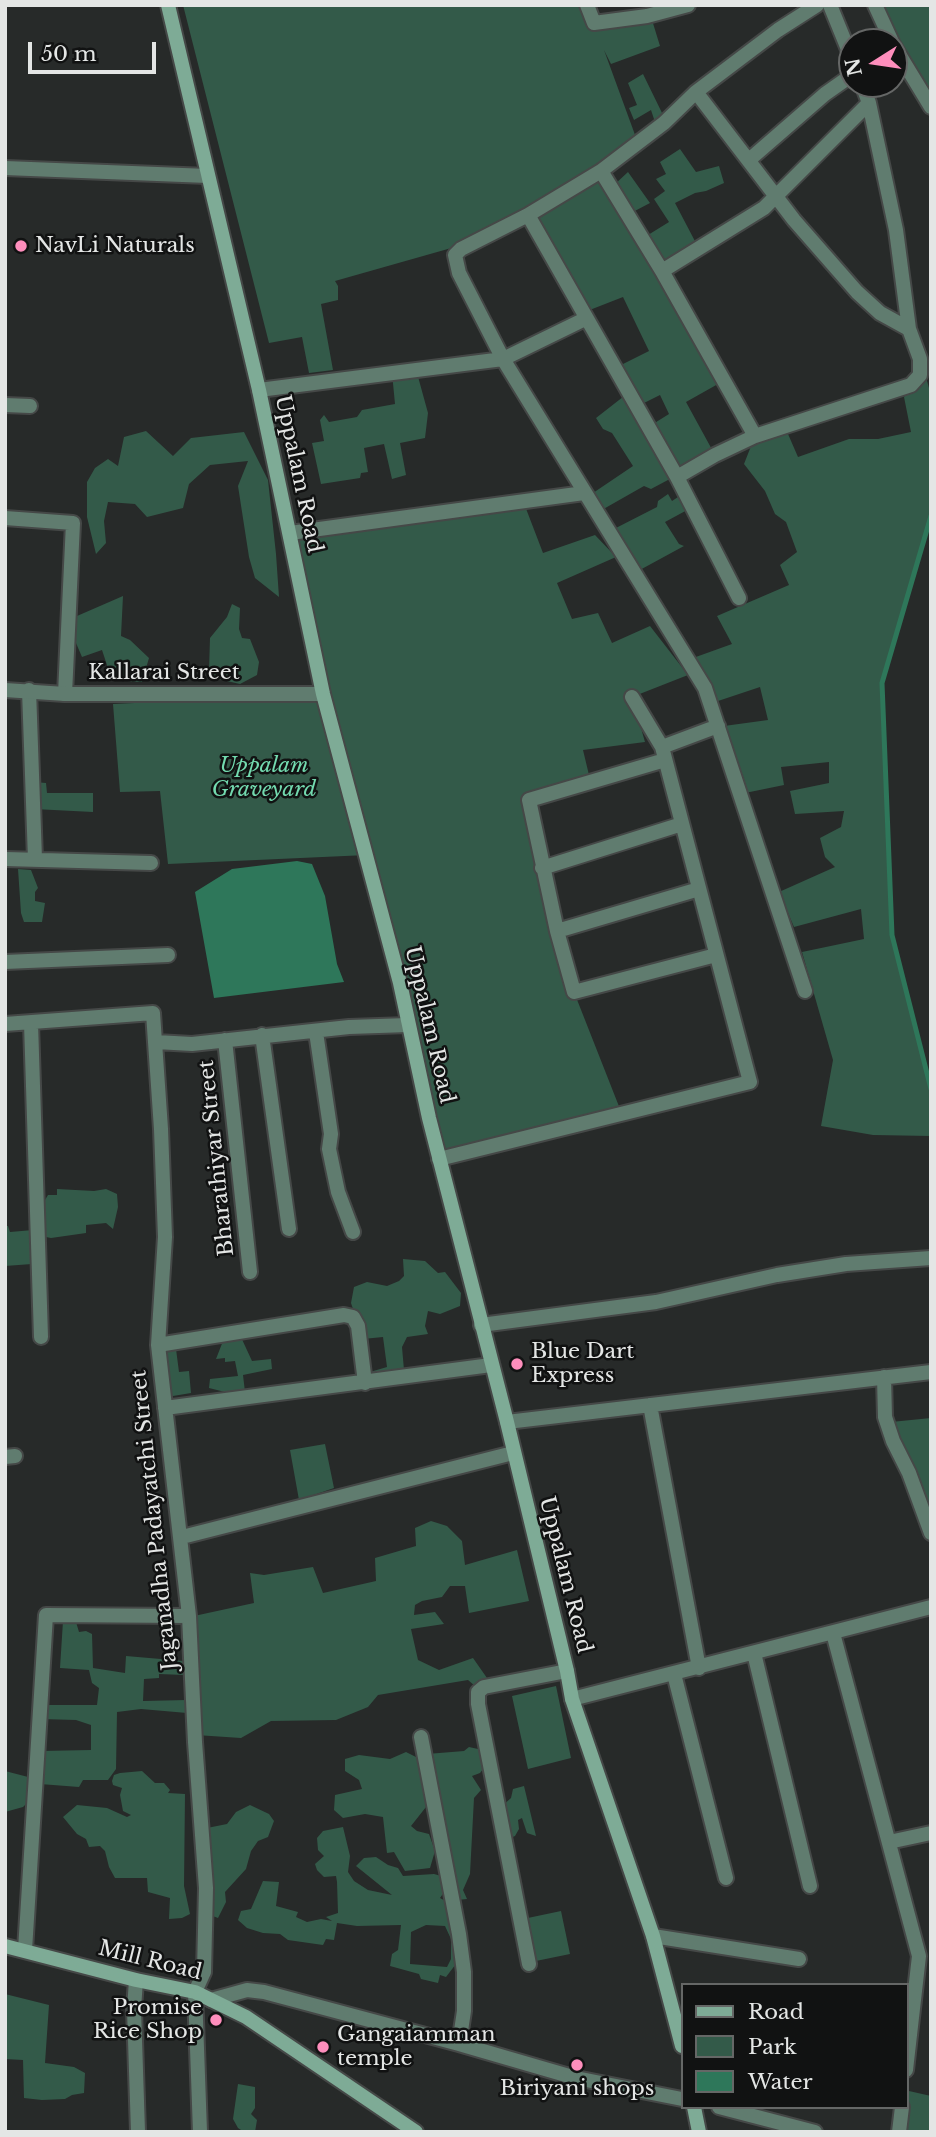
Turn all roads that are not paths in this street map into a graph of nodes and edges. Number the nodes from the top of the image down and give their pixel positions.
1 (168, 5) edge
2 (587, 5) edge
3 (688, 5) edge
4 (817, 5) edge
5 (830, 5) edge
6 (876, 5) edge
7 (839, 28) edge
8 (886, 28) edge
9 (908, 69) edge
10 (838, 85) edge
11 (696, 92) junction
12 (867, 98) edge
13 (869, 103) junction
14 (931, 107) edge
15 (749, 160) junction
16 (5, 168) edge
17 (601, 171) junction
18 (208, 176) junction
19 (777, 197) junction
20 (528, 215) junction
21 (662, 271) junction
22 (585, 319) junction
23 (909, 329) junction
24 (503, 359) junction
25 (258, 390) junction
26 (5, 405) edge
27 (30, 406) dead end
28 (755, 436) junction
29 (677, 477) junction
30 (584, 493) junction
31 (5, 518) edge
32 (290, 533) junction
33 (739, 598) dead end
34 (5, 690) edge
35 (29, 690) junction
36 (65, 694) junction
37 (323, 694) junction
38 (632, 698) dead end
39 (718, 726) junction
40 (663, 754) junction
41 (682, 824) junction
42 (5, 859) edge
43 (35, 859) junction
44 (151, 863) dead end
45 (542, 867) junction
46 (699, 889) junction
47 (557, 931) junction
48 (168, 955) dead end
49 (716, 955) junction
50 (5, 962) edge
51 (805, 991) dead end
52 (31, 1023) junction
53 (5, 1024) edge
54 (408, 1025) junction
55 (316, 1032) junction
56 (262, 1035) junction
57 (225, 1040) junction
58 (156, 1042) junction
59 (439, 1159) junction
60 (289, 1229) dead end
61 (353, 1232) dead end
62 (931, 1258) edge
63 (250, 1272) dead end
64 (481, 1325) junction
65 (41, 1337) dead end
66 (158, 1345) junction
67 (491, 1365) junction
68 (931, 1372) edge
69 (884, 1377) junction
70 (365, 1383) junction
71 (650, 1405) junction
72 (165, 1408) junction
73 (507, 1422) junction
74 (513, 1453) junction
75 (931, 1533) edge
76 (182, 1537) junction
77 (931, 1608) edge
78 (190, 1616) junction
79 (833, 1633) junction
80 (754, 1653) junction
81 (699, 1668) junction
82 (567, 1671) junction
83 (674, 1674) junction
84 (572, 1699) junction
85 (421, 1737) dead end
86 (931, 1833) edge
87 (889, 1842) junction
88 (726, 1878) dead end
89 (810, 1886) dead end
90 (653, 1936) junction
91 (5, 1946) edge
92 (25, 1950) junction
93 (799, 1959) dead end
94 (529, 1964) dead end
95 (136, 1980) junction
96 (195, 1992) junction
97 (211, 2000) junction
98 (680, 2038) edge
99 (459, 2044) junction
100 (908, 2052) edge
101 (680, 2099) edge
102 (694, 2109) edge
103 (727, 2109) edge
104 (902, 2109) edge
105 (138, 2132) edge
106 (200, 2132) edge
107 (416, 2132) edge
108 (699, 2132) edge
109 (815, 2132) edge
110 (899, 2132) edge

1 - 18 main road, Uppalam Road
2 - 3 street
4 - 11 street
5 - 7 street
6 - 8 street
9 - 14 street
10 - 15 street
11 - 15 street
11 - 17 street
12 - 13 street
13 - 19 street
13 - 23 street
15 - 19 street
16 - 18 street
17 - 20 street
17 - 21 street
18 - 25 main road, Uppalam Road
19 - 21 street
19 - 23 street
20 - 22 street
20 - 24 street
21 - 28 street
22 - 24 street
22 - 29 street
23 - 28 street
24 - 25 street
24 - 30 street
25 - 32 main road, Uppalam Road
26 - 27 street
28 - 29 street
29 - 33 street
30 - 32 street
30 - 39 street
31 - 36 street
32 - 37 main road, Uppalam Road
34 - 35 street, Kallarai Street
35 - 36 street, Kallarai Street
35 - 43 street
36 - 37 street, Kallarai Street
37 - 54 main road, Uppalam Road
38 - 40 street
39 - 40 street
39 - 51 street
40 - 41 street
40 - 45 street
41 - 45 street
41 - 46 street
42 - 43 street
43 - 44 street
45 - 47 street
46 - 47 street
46 - 49 street
47 - 49 street
48 - 50 street
49 - 59 street
52 - 53 street
52 - 58 street, Jaganadha Padayatchi Street
52 - 65 street
54 - 55 street
54 - 59 main road, Uppalam Road
55 - 56 street
55 - 61 street
56 - 57 street
56 - 60 street
57 - 58 street
57 - 63 street, Bharathiyar Street
58 - 66 street, Jaganadha Padayatchi Street
59 - 64 main road, Uppalam Road
62 - 64 street
64 - 67 main road, Uppalam Road
66 - 70 street
66 - 72 street, Jaganadha Padayatchi Street
67 - 70 street
67 - 73 main road, Uppalam Road
68 - 69 street
69 - 71 street
69 - 75 street
70 - 72 street
71 - 73 street
71 - 81 street
72 - 76 street, Jaganadha Padayatchi Street
73 - 74 main road, Uppalam Road
74 - 76 street
74 - 82 main road, Uppalam Road
76 - 78 street, Jaganadha Padayatchi Street
77 - 79 street
78 - 92 street
78 - 96 street, Jaganadha Padayatchi Street
79 - 80 street
79 - 87 street
80 - 81 street
80 - 89 street
81 - 83 street
82 - 84 main road, Uppalam Road
82 - 94 street
83 - 84 street
83 - 88 street
84 - 90 main road, Uppalam Road
85 - 99 street
86 - 87 street
87 - 100 street
90 - 93 street
90 - 98 main road, Uppalam Road
91 - 92 main road, Mill Road
92 - 95 main road, Mill Road
95 - 96 main road, Mill Road
95 - 105 street
96 - 97 main road, Mill Road
96 - 106 street, Jaganadha Padayatchi Street
97 - 99 street
97 - 107 main road, Mill Road
99 - 101 street
102 - 108 main road
103 - 109 street
104 - 110 street

